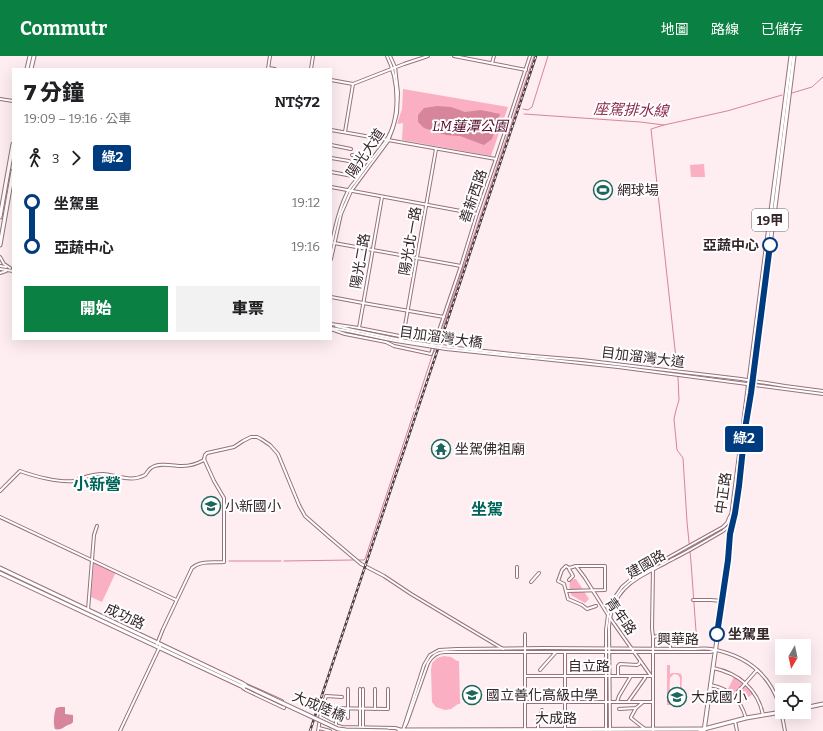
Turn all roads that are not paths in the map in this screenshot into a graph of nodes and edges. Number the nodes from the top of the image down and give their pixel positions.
1 (30, 56) edge
2 (34, 56) edge
3 (270, 56) edge
4 (313, 56) edge
5 (388, 56) edge
6 (428, 56) edge
7 (454, 56) edge
8 (494, 56) edge
9 (530, 56) edge
10 (793, 56) edge
11 (492, 63) junction
12 (27, 68) edge
13 (32, 68) edge
14 (268, 68) edge
15 (311, 68) edge
16 (394, 68) junction
17 (526, 70) junction
18 (332, 80) edge
19 (353, 84) junction
20 (0, 99) edge
21 (12, 101) edge
22 (332, 130) edge
23 (345, 132) junction
24 (387, 140) junction
25 (332, 146) edge
26 (351, 149) dead end
27 (436, 149) junction
28 (12, 150) edge
29 (352, 155) dead end
30 (332, 158) edge
31 (372, 159) junction
32 (496, 159) junction
33 (366, 167) junction
34 (332, 172) edge
35 (12, 177) edge
36 (358, 177) junction
37 (332, 187) edge
38 (350, 191) junction
39 (382, 197) junction
40 (426, 204) junction
41 (476, 214) junction
42 (0, 217) edge
43 (333, 243) edge
44 (0, 245) edge
45 (372, 249) junction
46 (0, 257) edge
47 (417, 258) junction
48 (0, 266) edge
49 (461, 266) junction
50 (0, 269) edge
51 (9, 269) junction
52 (12, 270) edge
53 (0, 273) edge
54 (332, 297) edge
55 (363, 303) junction
56 (407, 310) junction
57 (444, 317) junction
58 (332, 325) edge
59 (332, 325) edge
60 (359, 328) junction
61 (332, 329) edge
62 (332, 329) edge
63 (348, 330) junction
64 (402, 337) junction
65 (435, 343) junction
66 (533, 357) junction
67 (750, 382) junction
68 (823, 392) edge
69 (204, 459) junction
70 (0, 491) edge
71 (733, 513) junction
72 (0, 516) edge
73 (730, 524) junction
74 (97, 526) dead end
75 (730, 534) junction
76 (92, 561) junction
77 (576, 566) junction
78 (517, 567) dead end
79 (0, 568) edge
80 (569, 568) junction
81 (652, 568) junction
82 (0, 572) edge
83 (539, 573) dead end
84 (517, 577) dead end
85 (569, 580) dead end
86 (532, 582) dead end
87 (566, 591) junction
88 (592, 591) junction
89 (176, 600) junction
90 (693, 600) dead end
91 (722, 601) junction
92 (596, 606) dead end
93 (88, 612) junction
94 (608, 615) junction
95 (610, 618) junction
96 (525, 634) dead end
97 (667, 634) dead end
98 (653, 637) junction
99 (670, 637) dead end
100 (158, 645) junction
101 (503, 649) junction
102 (670, 649) junction
103 (525, 650) junction
104 (565, 650) junction
105 (607, 650) junction
106 (634, 650) junction
107 (653, 650) junction
108 (715, 650) junction
109 (556, 652) junction
110 (640, 661) junction
111 (713, 668) junction
112 (757, 669) junction
113 (540, 670) dead end
114 (525, 676) junction
115 (565, 676) junction
116 (608, 676) junction
117 (618, 676) junction
118 (631, 676) junction
119 (645, 676) junction
120 (652, 676) junction
121 (745, 683) junction
122 (241, 684) junction
123 (710, 685) junction
124 (246, 686) joint
125 (348, 689) dead end
126 (361, 689) dead end
127 (375, 689) dead end
128 (388, 689) dead end
129 (775, 694) edge
130 (734, 696) junction
131 (342, 697) dead end
132 (525, 702) junction
133 (565, 702) junction
134 (608, 702) junction
135 (617, 702) junction
136 (628, 702) junction
137 (642, 702) junction
138 (653, 702) junction
139 (823, 704) edge
140 (811, 707) edge
141 (323, 708) junction
142 (636, 708) junction
143 (348, 709) junction
144 (362, 709) junction
145 (376, 709) junction
146 (619, 709) dead end
147 (542, 710) dead end
148 (775, 713) edge
149 (336, 714) dead end
150 (763, 715) junction
151 (320, 717) junction
152 (348, 718) dead end
153 (746, 718) junction
154 (783, 719) edge
155 (735, 721) junction
156 (336, 725) junction
157 (361, 728) junction
158 (645, 728) junction
159 (538, 729) junction
160 (319, 730) edge
161 (443, 730) edge
162 (484, 730) edge
163 (524, 730) edge
164 (565, 730) edge
165 (608, 730) edge
166 (653, 730) edge
167 (674, 730) edge
168 (704, 730) edge
169 (120, 731) edge
170 (330, 731) edge
171 (388, 731) edge
172 (402, 731) edge
173 (700, 731) edge
174 (737, 731) edge
175 (785, 731) edge

1 - 12 main road
2 - 13 main road
3 - 14 street
4 - 15 street
5 - 16 street, 陽光大道
6 - 16 street
7 - 11 street
8 - 11 street
9 - 17 street, 善新西路
10 - 67 main road, 19甲
11 - 17 street
16 - 19 street
16 - 24 street, 陽光大道
17 - 32 street, 善新西路
18 - 19 street
19 - 23 street
20 - 21 street
22 - 23 street
23 - 24 street
24 - 27 street
24 - 31 street, 陽光大道
24 - 38 street, 陽光大道
25 - 26 street
27 - 32 street
27 - 40 street, 陽光北一路
28 - 42 main road
29 - 31 street
30 - 33 street
31 - 33 street, 陽光大道
32 - 41 street, 善新西路
33 - 36 street, 陽光大道
34 - 36 street
35 - 44 main road
36 - 38 street, 陽光大道
37 - 38 street
38 - 39 street
38 - 43 street, 陽光大道
39 - 40 street
39 - 45 street, 陽光二路
40 - 41 street
40 - 47 street, 陽光北一路
41 - 49 street, 善新西路
43 - 45 street
45 - 47 street
45 - 55 street, 陽光二路
46 - 51 street
47 - 49 street
47 - 56 street, 陽光北一路
48 - 51 street
49 - 57 street, 善新西路
50 - 51 street
51 - 52 street
51 - 53 street
54 - 55 street
55 - 56 street
55 - 60 street, 陽光二路
56 - 57 street
56 - 64 street, 陽光北一路
57 - 65 street, 善新西路
58 - 60 street
59 - 63 street
60 - 64 street
61 - 65 street
62 - 63 street
63 - 66 street, 目加溜灣大橋, bridge
64 - 65 street
66 - 67 street, 目加溜灣大道
66 - 67 street, 目加溜灣大道
67 - 68 street
67 - 71 main road, 中正路 / 19甲
69 - 70 street
69 - 89 street
69 - 101 street
71 - 73 main road, 中正路 / 19甲
71 - 75 main road, 中正路 / 19甲
71 - 81 street, 建國路
72 - 76 street
73 - 75 main road, 中正路 / 19甲
73 - 81 street, 建國路
74 - 76 street
75 - 91 main road, 中正路 / 19甲
76 - 89 street
76 - 93 street
77 - 80 street
77 - 88 street, 青年路
77 - 88 street
78 - 84 street
79 - 93 main road, 成功路
80 - 85 street
80 - 87 street
81 - 94 street, 建國路
81 - 95 street, 建國路
81 - 98 street
82 - 93 main road, 成功路
83 - 86 street
87 - 88 street
87 - 92 street
88 - 94 street, 青年路
89 - 100 street
90 - 91 street
91 - 108 main road, 中正路 / 19甲
93 - 100 main road, 成功路
94 - 95 street, 青年路
94 - 105 street, 建國路
95 - 105 street, 建國路
95 - 106 street, 青年路
96 - 103 street
97 - 98 street
98 - 107 street
99 - 102 street
100 - 122 main road, 成功路
100 - 169 street
101 - 103 street, 興華路
101 - 172 street, 興華路
102 - 107 street, 興華路
102 - 108 street, 興華路
103 - 104 street, 興華路
103 - 109 street, 興華路
103 - 114 street
103 - 172 street, 興華路
104 - 105 street, 興華路
104 - 109 street, 興華路
104 - 115 street
105 - 106 street, 興華路
105 - 116 street, 建國路
106 - 107 street, 興華路
106 - 110 street, 青年路
107 - 108 street, 興華路
107 - 120 street
108 - 111 main road, 中正路 / 19甲
108 - 112 street
109 - 113 street
110 - 117 street
110 - 120 street, 青年路
111 - 121 street
111 - 123 main road, 中正路 / 19甲
112 - 121 street
112 - 129 street
114 - 115 street, 自立路
114 - 132 street
115 - 116 street, 自立路
115 - 133 street
116 - 117 street, 自立路
116 - 134 street, 建國路
117 - 118 street, 自立路
118 - 119 street, 自立路
118 - 135 street
119 - 120 street, 自立路
119 - 136 street
120 - 138 street
121 - 130 street
121 - 150 street
122 - 122 street, 成功路
122 - 124 main road, 成功路
123 - 130 street
123 - 168 main road, 中正路 / 19甲
124 - 171 main road, 大成陸橋, bridge
125 - 143 street
126 - 144 street
127 - 145 street
128 - 145 street
130 - 153 street
131 - 141 street
132 - 133 street
132 - 163 street
133 - 134 street
133 - 164 street
134 - 135 street
134 - 165 street, 建國路
135 - 136 street
136 - 137 street
137 - 138 street
137 - 142 street
138 - 166 street
139 - 140 main road
141 - 143 street
141 - 151 street
142 - 146 street
142 - 158 street
143 - 144 street
143 - 152 street
144 - 145 street
144 - 157 street
147 - 159 street
148 - 150 main road
149 - 156 street
150 - 153 main road
151 - 156 street, 大成路
151 - 160 street
153 - 155 main road
154 - 175 street
155 - 168 main road
155 - 174 street
156 - 157 street, 大成路
157 - 172 street, 大成路
158 - 165 main road, 大成路
158 - 166 main road, 大成路
159 - 163 main road, 大成路
159 - 164 main road, 大成路
160 - 170 street
161 - 162 main road, 大成路
161 - 172 main road, 大成路
162 - 163 main road, 大成路
164 - 165 main road, 大成路
166 - 167 main road, 大成路
167 - 168 main road, 大成路
168 - 173 main road

